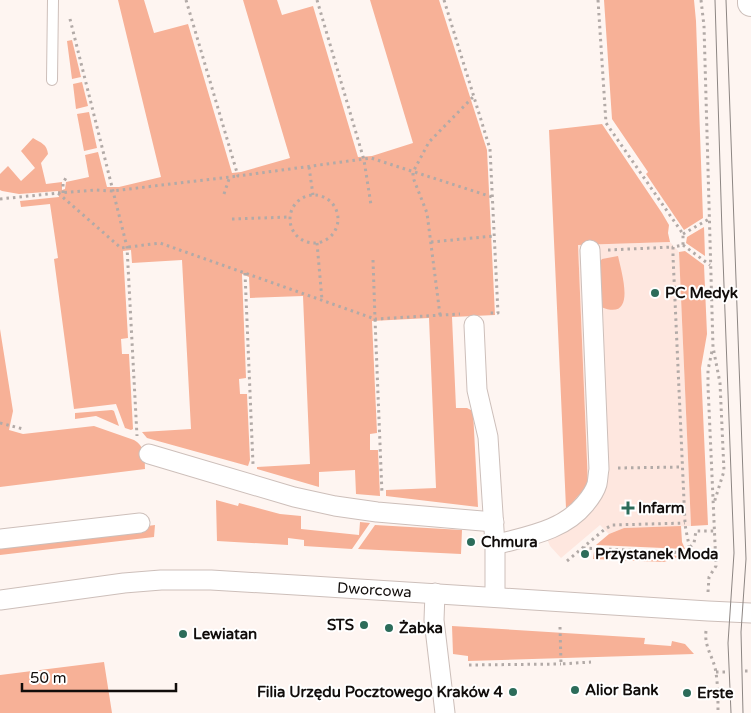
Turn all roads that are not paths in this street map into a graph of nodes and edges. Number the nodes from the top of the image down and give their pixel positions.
1 (53, 0) edge
2 (52, 80) dead end
3 (590, 250) road end
4 (473, 318) road end
5 (149, 454) dead end
6 (494, 522) junction
7 (140, 523) dead end
8 (0, 539) edge
9 (495, 545) junction
10 (435, 593) junction
11 (495, 597) junction
12 (0, 600) edge
13 (751, 613) edge
14 (445, 713) edge

1 - 2 lane
3 - 9 street
4 - 6 street
5 - 6 street
6 - 9 street
7 - 8 street
9 - 11 street
10 - 11 street, Dworcowa
10 - 12 street, Dworcowa
10 - 14 street
11 - 13 street, Dworcowa

